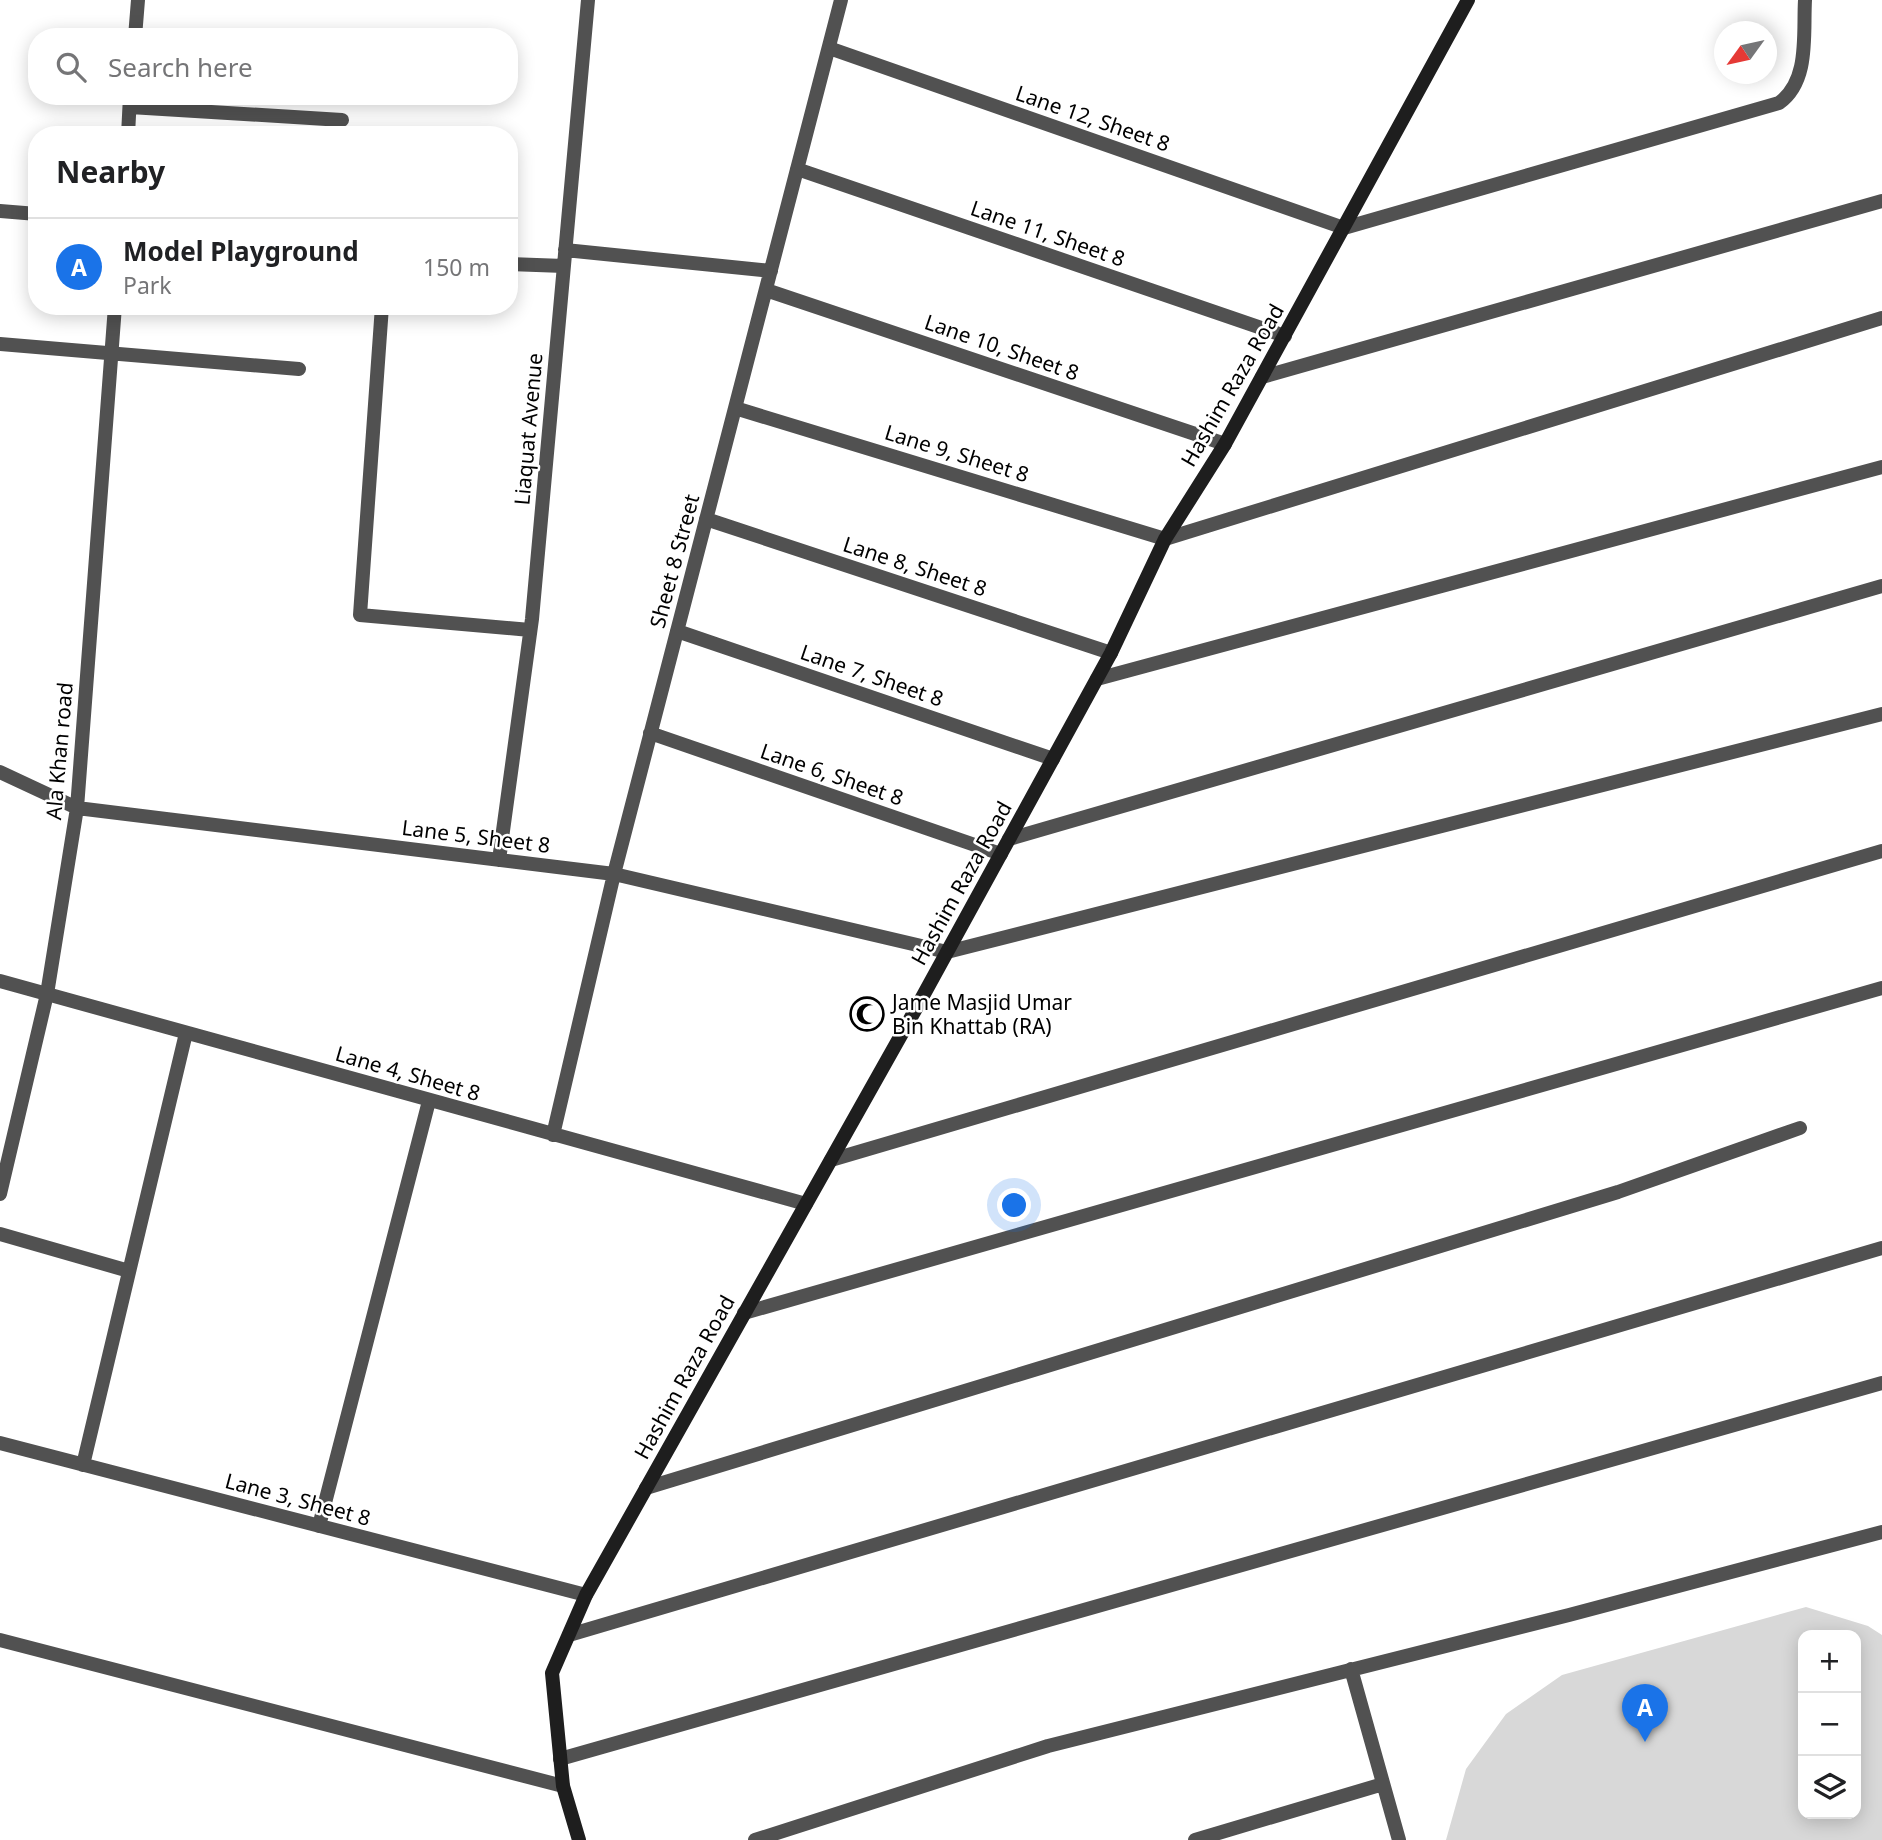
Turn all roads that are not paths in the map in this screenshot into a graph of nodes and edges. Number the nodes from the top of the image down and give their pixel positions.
1 (138, 0) edge
2 (588, 0) edge
3 (841, 0) edge
4 (1468, 0) edge
5 (1805, 0) edge
6 (136, 28) edge
7 (829, 48) junction
8 (130, 105) edge
9 (165, 105) edge
10 (342, 120) dead end
11 (129, 126) edge
12 (797, 169) junction
13 (1882, 201) edge
14 (0, 211) edge
15 (28, 213) edge
16 (1344, 228) junction
17 (565, 250) junction
18 (518, 264) edge
19 (564, 267) junction
20 (771, 271) junction
21 (766, 290) junction
22 (114, 315) edge
23 (381, 315) edge
24 (1882, 318) edge
25 (1285, 335) junction
26 (0, 344) edge
27 (111, 353) junction
28 (299, 369) dead end
29 (1262, 377) junction
30 (735, 408) junction
31 (1225, 444) junction
32 (1882, 467) edge
33 (706, 519) junction
34 (1166, 539) junction
35 (1882, 586) edge
36 (530, 631) junction
37 (677, 631) junction
38 (1111, 653) junction
39 (1097, 679) junction
40 (1882, 714) edge
41 (650, 733) junction
42 (1053, 759) junction
43 (0, 772) edge
44 (77, 808) junction
45 (1009, 839) junction
46 (1882, 851) edge
47 (1001, 854) junction
48 (499, 860) junction
49 (614, 874) junction
50 (947, 952) junction
51 (0, 981) edge
52 (1882, 988) edge
53 (47, 994) junction
54 (186, 1033) junction
55 (429, 1101) junction
56 (1800, 1128) dead end
57 (554, 1135) junction
58 (831, 1160) junction
59 (0, 1194) edge
60 (806, 1204) junction
61 (0, 1234) edge
62 (1882, 1248) edge
63 (129, 1271) junction
64 (744, 1313) junction
65 (1882, 1383) edge
66 (0, 1443) edge
67 (83, 1465) junction
68 (646, 1488) junction
69 (319, 1526) junction
70 (1882, 1532) edge
71 (586, 1595) junction
72 (569, 1635) junction
73 (0, 1640) edge
74 (1350, 1669) junction
75 (560, 1759) junction
76 (1383, 1784) junction
77 (563, 1786) junction
78 (579, 1840) edge
79 (755, 1840) edge
80 (1195, 1840) edge
81 (1399, 1840) edge

1 - 6 street
2 - 17 street, Liaquat Avenue
3 - 7 street, Sheet 8 Street
4 - 16 street, Hashim Raza Road
5 - 16 street
7 - 12 street, Sheet 8 Street
7 - 16 street, Lane 12, Sheet 8
8 - 11 street
9 - 10 street
12 - 20 street, Sheet 8 Street
12 - 25 street, Lane 11, Sheet 8
13 - 29 street
14 - 15 street
16 - 25 street, Hashim Raza Road
17 - 19 street, Liaquat Avenue
17 - 20 street
18 - 19 street
19 - 36 street, Liaquat Avenue
20 - 21 street, Sheet 8 Street
21 - 30 street, Sheet 8 Street
21 - 31 street, Lane 10, Sheet 8
22 - 27 street, Ala Khan road
23 - 36 street
24 - 34 street
25 - 29 street, Hashim Raza Road
26 - 27 street
27 - 28 street
27 - 44 street, Ala Khan road
29 - 31 street, Hashim Raza Road
30 - 33 street, Sheet 8 Street
30 - 34 street, Lane 9, Sheet 8
31 - 34 street, Hashim Raza Road
32 - 39 street
33 - 37 street, Sheet 8 Street
33 - 38 street, Lane 8, Sheet 8
34 - 38 street, Hashim Raza Road
35 - 45 street
36 - 48 street, Liaquat Avenue
37 - 41 street, Sheet 8 Street
37 - 42 street, Lane 7, Sheet 8
38 - 39 street, Hashim Raza Road
39 - 42 street, Hashim Raza Road
40 - 50 street
41 - 47 street, Lane 6, Sheet 8
41 - 49 street, Sheet 8 Street
42 - 45 street, Hashim Raza Road
43 - 44 street, Lane 5, Sheet 8
44 - 48 street, Lane 5, Sheet 8
44 - 53 street, Ala Khan road
45 - 47 street, Hashim Raza Road
46 - 58 street
47 - 50 street, Hashim Raza Road
48 - 49 street, Lane 5, Sheet 8
49 - 50 street, Lane 5, Sheet 8
49 - 57 street, Sheet 8 Street
50 - 58 street, Hashim Raza Road
51 - 53 street, Lane 4, Sheet 8
52 - 64 street
53 - 54 street, Lane 4, Sheet 8
53 - 59 street, Ala Khan road
54 - 55 street, Lane 4, Sheet 8
54 - 63 street
55 - 57 street, Lane 4, Sheet 8
55 - 69 street
56 - 68 street
57 - 60 street, Lane 4, Sheet 8
58 - 60 street, Hashim Raza Road
60 - 64 street, Hashim Raza Road
61 - 63 street
62 - 72 street
63 - 67 street
64 - 68 street, Hashim Raza Road
65 - 75 street
66 - 67 street, Lane 3, Sheet 8
67 - 69 street, Lane 3, Sheet 8
68 - 71 street, Hashim Raza Road
69 - 71 street, Lane 3, Sheet 8
70 - 74 street
71 - 72 street, Hashim Raza Road
72 - 75 street, Hashim Raza Road
73 - 77 street
74 - 76 street
74 - 79 street
75 - 77 street, Hashim Raza Road
76 - 80 street
76 - 81 street
77 - 78 street, Hashim Raza Road

